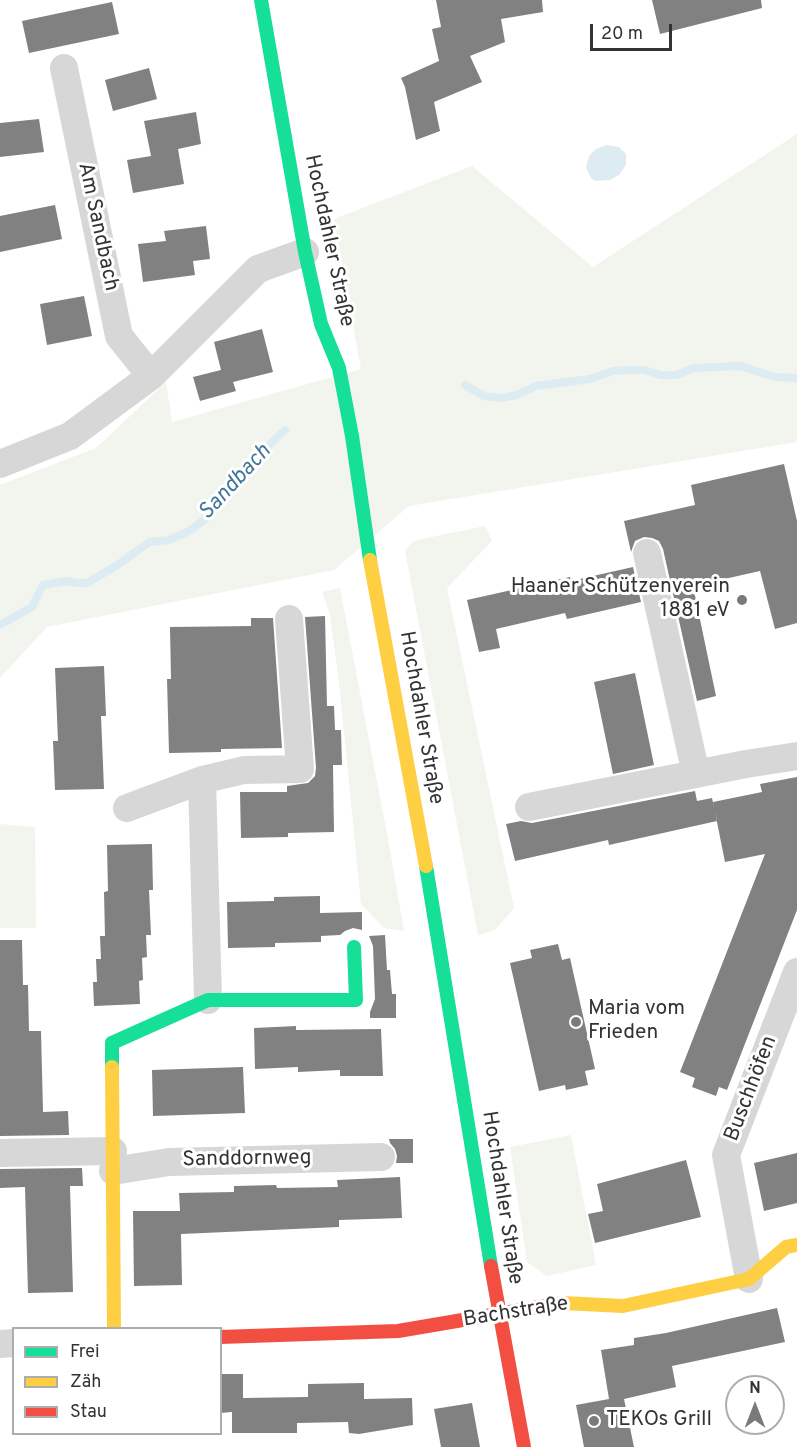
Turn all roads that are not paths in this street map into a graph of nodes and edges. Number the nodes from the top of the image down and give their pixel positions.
1 (261, 0) edge
2 (64, 68) dead end
3 (305, 252) junction
4 (151, 376) junction
5 (0, 464) edge
6 (647, 553) dead end
7 (289, 619) dead end
8 (797, 756) edge
9 (696, 774) junction
10 (529, 807) dead end
11 (354, 946) dead end
12 (797, 972) edge
13 (208, 999) junction
14 (0, 1153) edge
15 (381, 1157) dead end
16 (113, 1161) junction
17 (797, 1245) edge
18 (749, 1279) junction
19 (499, 1315) junction
20 (114, 1327) edge
21 (222, 1337) edge
22 (524, 1447) edge

1 - 3 street, Hochdahler Straße
2 - 4 street, Am Sandbach
3 - 4 street
3 - 19 street, Hochdahler Straße
4 - 5 street
6 - 9 street
7 - 13 street
8 - 9 street
9 - 10 street
11 - 13 street
12 - 18 street, Buschhöfen
13 - 16 street
14 - 16 street, Sanddornweg
15 - 16 street, Sanddornweg
16 - 20 street
17 - 18 street, Bachstraße
18 - 19 street, Bachstraße
19 - 21 street, Bachstraße
19 - 22 street, Hochdahler Straße

